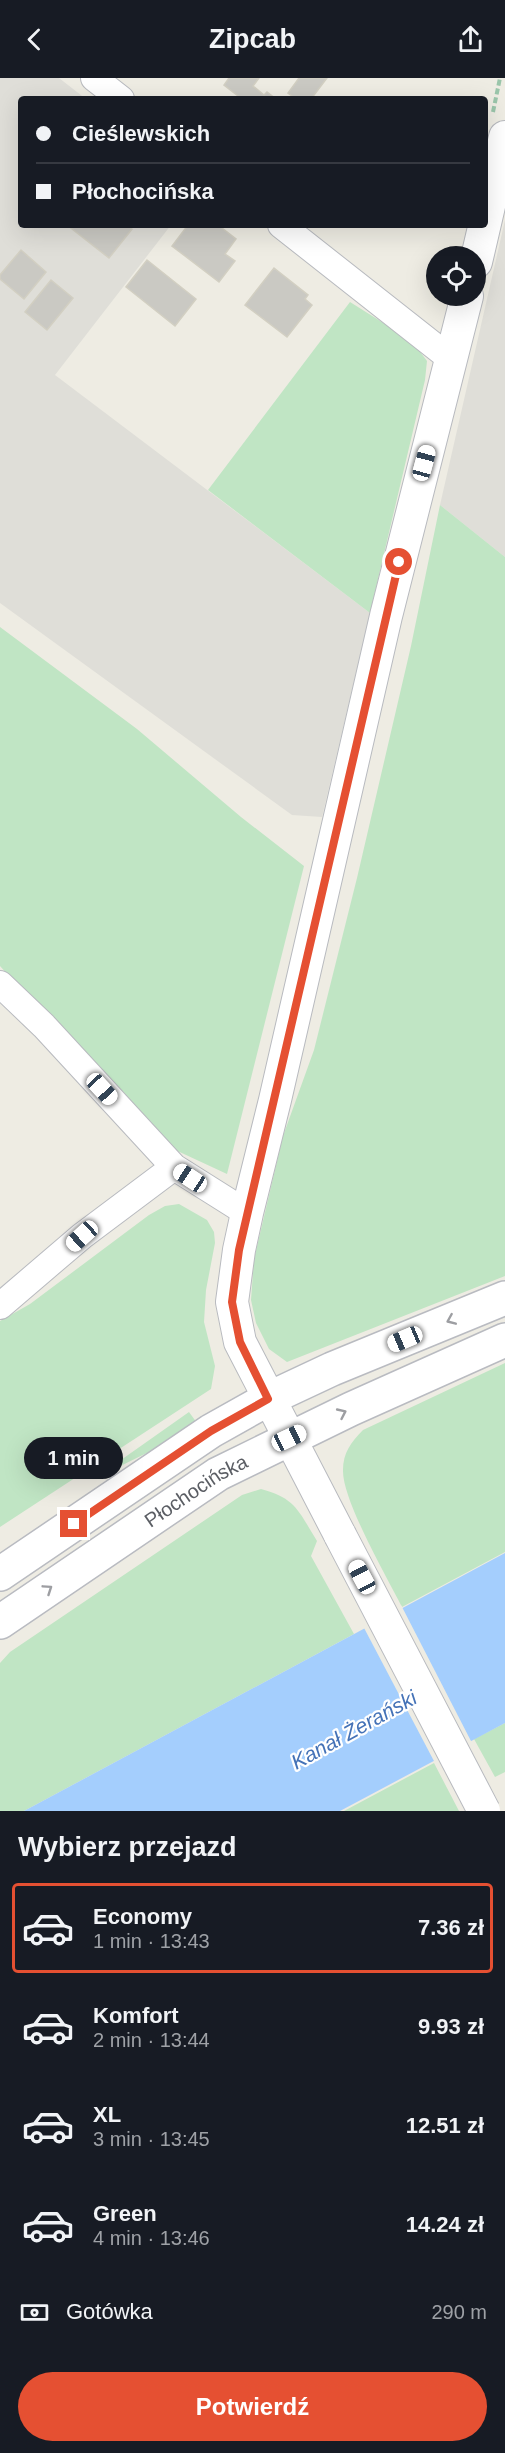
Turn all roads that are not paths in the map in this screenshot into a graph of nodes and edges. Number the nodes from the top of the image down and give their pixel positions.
1 (94, 78) edge
2 (116, 96) edge
3 (505, 137) edge
4 (488, 210) edge
5 (285, 228) edge
6 (484, 228) edge
7 (480, 246) edge
8 (464, 306) edge
9 (451, 359) junction
10 (0, 984) edge
11 (174, 1167) junction
12 (247, 1213) junction
13 (505, 1298) edge
14 (0, 1306) edge
15 (505, 1340) edge
16 (268, 1399) junction
17 (289, 1438) junction
18 (0, 1574) edge
19 (0, 1622) edge
20 (484, 1811) edge

1 - 2 street
3 - 4 street
5 - 9 street
6 - 7 street
8 - 9 street
9 - 12 street
10 - 11 street
11 - 12 street
11 - 14 street
12 - 16 street
13 -> 16 main road, Płochocińska
17 -> 15 main road, Płochocińska
16 - 17 street
16 - 18 main road, Płochocińska
19 -> 17 main road, Płochocińska
17 - 20 street, bridge

